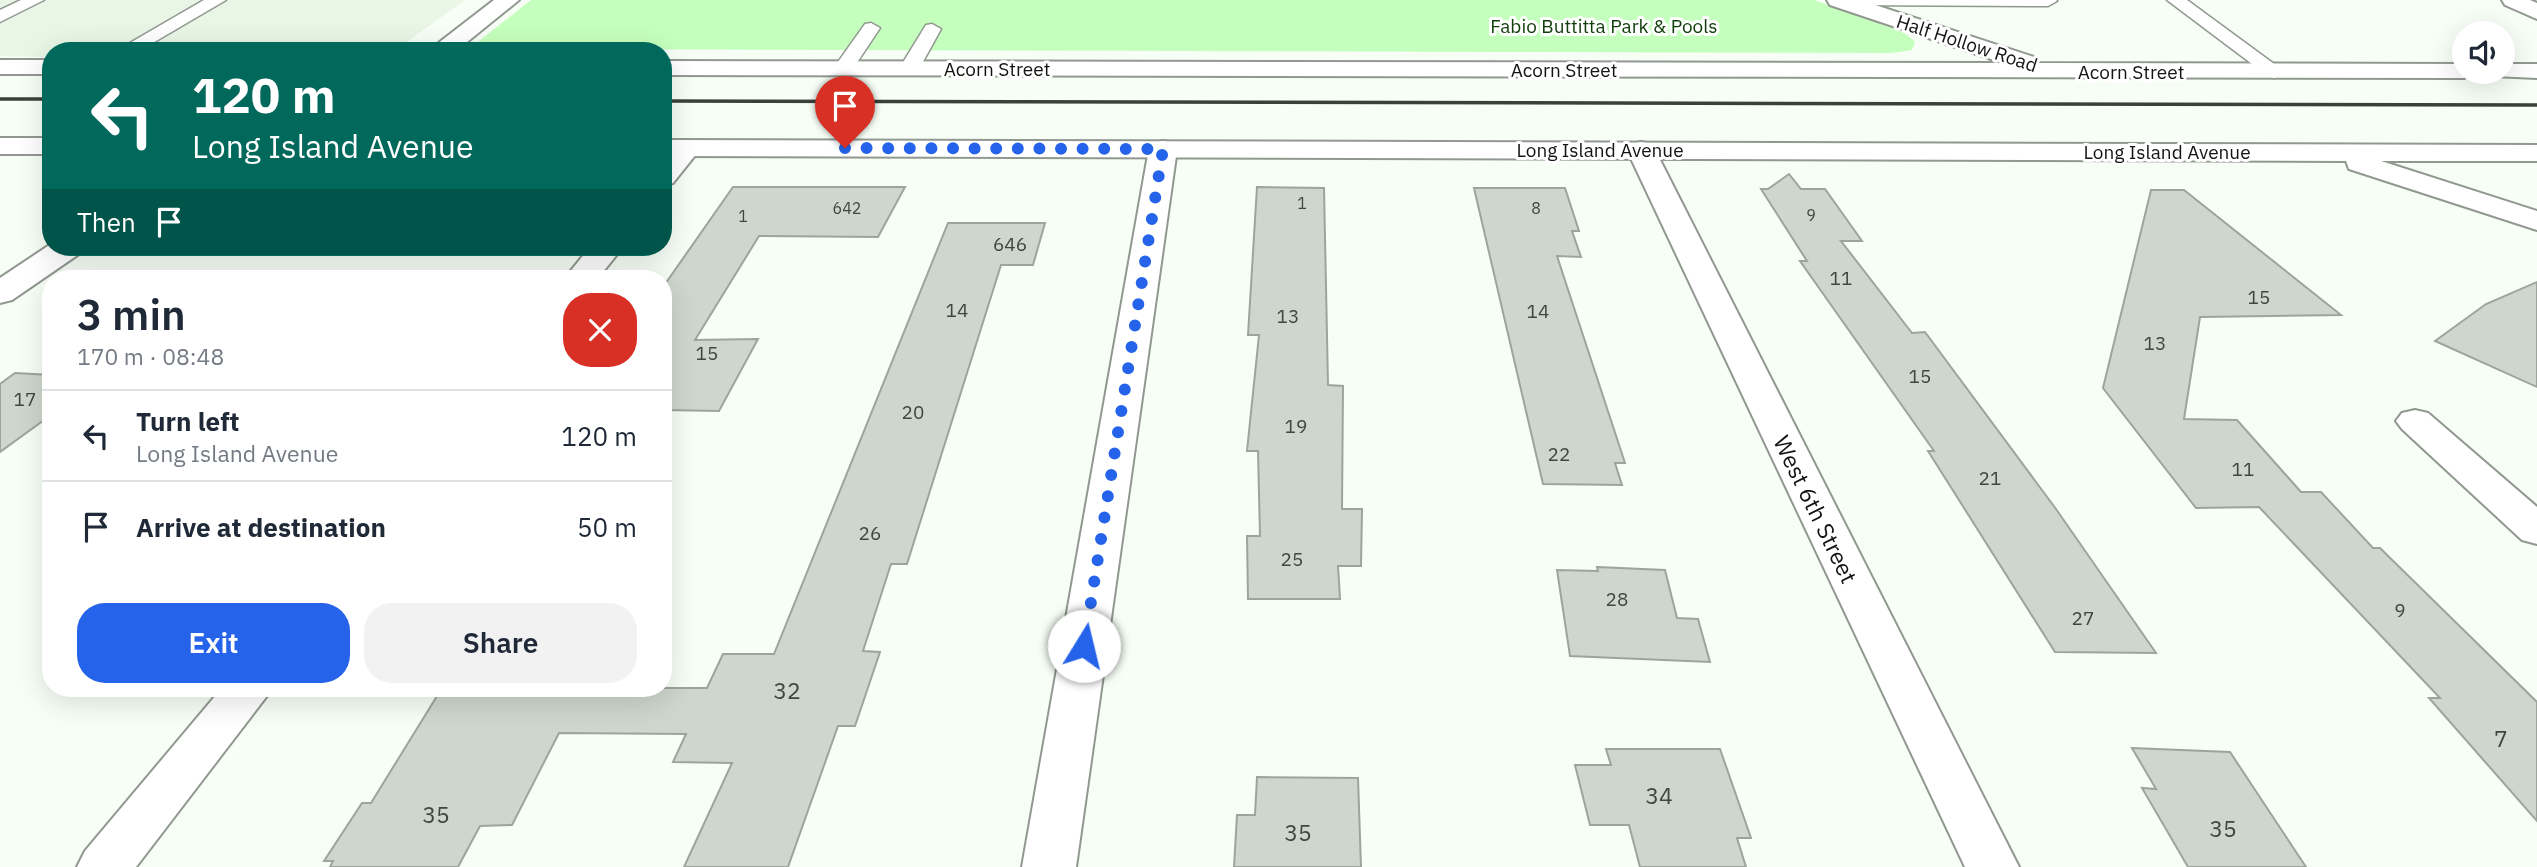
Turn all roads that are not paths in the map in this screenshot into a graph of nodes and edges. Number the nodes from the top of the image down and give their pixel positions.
1 (36, 0) edge
2 (217, 0) edge
3 (508, 0) edge
4 (1839, 0) edge
5 (2176, 0) edge
6 (2500, 0) edge
7 (2513, 0) edge
8 (2048, 1) edge
9 (2537, 12) edge
10 (0, 17) edge
11 (2537, 18) edge
12 (870, 29) dead end
13 (932, 29) dead end
14 (141, 42) edge
15 (452, 42) edge
16 (0, 67) edge
17 (42, 67) edge
18 (672, 68) edge
19 (843, 69) junction
20 (909, 69) junction
21 (2452, 71) edge
22 (2515, 71) edge
23 (2537, 71) edge
24 (2057, 72) junction
25 (2275, 72) junction
26 (0, 146) edge
27 (42, 146) edge
28 (675, 148) edge
29 (1163, 149) junction
30 (1641, 150) junction
31 (2326, 152) junction
32 (2537, 153) edge
33 (2537, 220) edge
34 (55, 256) edge
35 (599, 256) edge
36 (588, 270) edge
37 (0, 293) edge
38 (2415, 421) dead end
39 (2537, 530) edge
40 (242, 697) edge
41 (104, 867) edge
42 (1049, 867) edge
43 (1992, 867) edge

1 - 10 lane
2 - 14 lane
3 - 15 street
4 - 8 lane
4 - 24 street, Half Hollow Road
5 - 25 lane
6 - 11 lane
7 - 9 street
12 - 19 lane
13 - 20 lane
16 - 17 street
18 - 19 street, Acorn Street
19 - 20 street, Acorn Street
20 - 24 street, Acorn Street
21 - 25 street, Acorn Street
22 - 23 street
24 - 25 street, Acorn Street
26 - 27 street
28 - 29 street, Long Island Avenue
29 - 30 street, Long Island Avenue
29 - 42 street
30 - 31 street, Long Island Avenue
30 - 43 street, West 6th Street
31 - 32 street, Long Island Avenue
31 - 33 street
34 - 37 street
35 - 36 street
38 - 39 street
40 - 41 street

